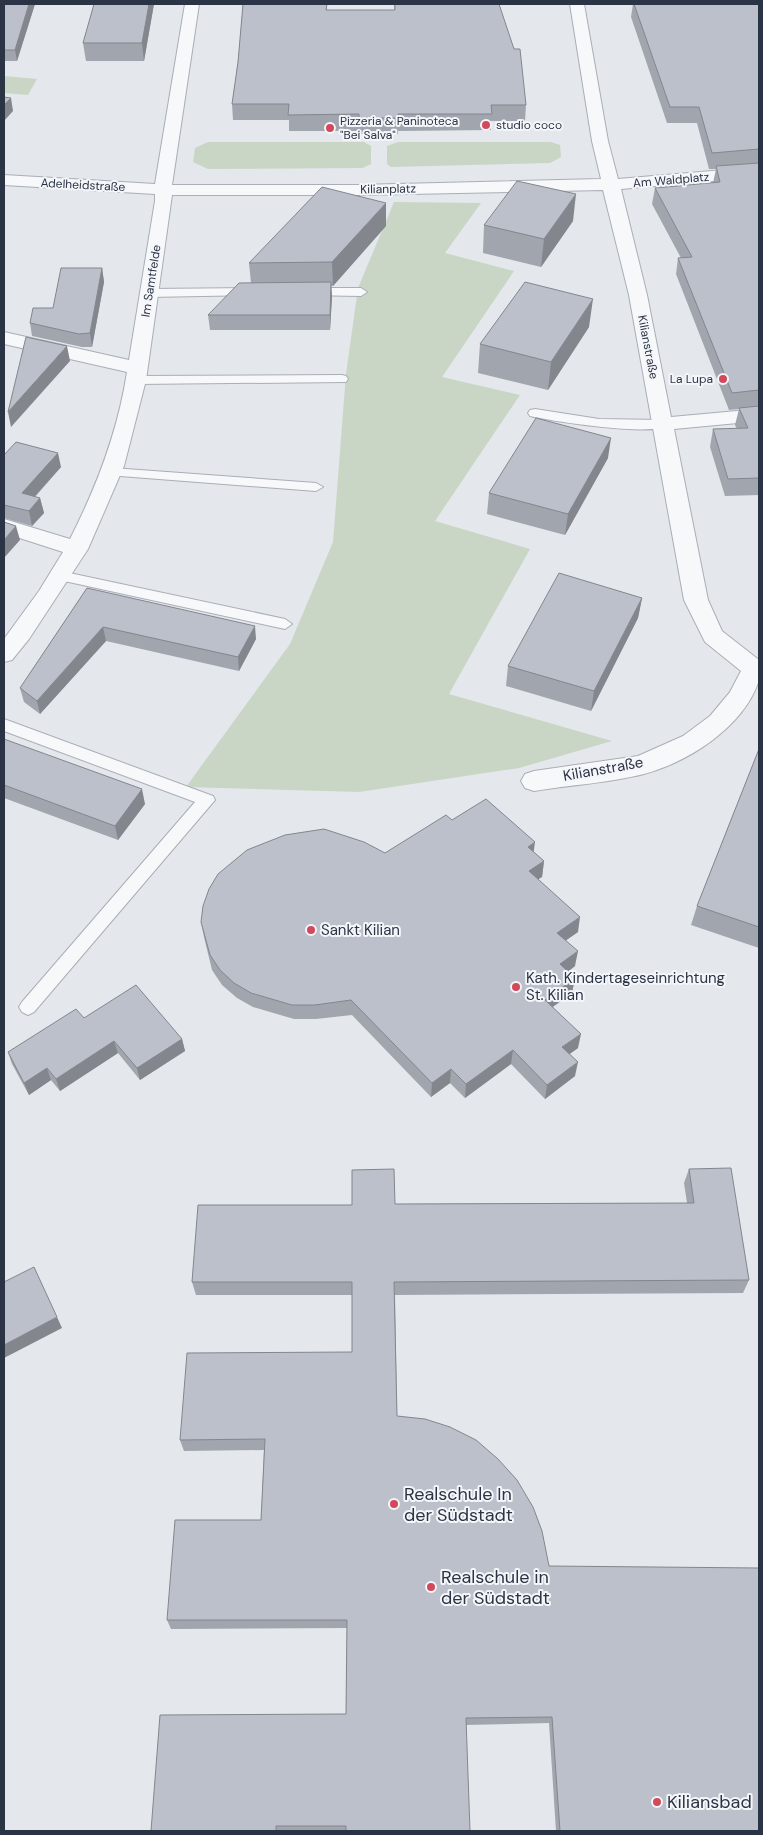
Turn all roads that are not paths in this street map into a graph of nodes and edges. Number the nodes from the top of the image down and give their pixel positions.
1 (192, 4) edge
2 (577, 4) edge
3 (759, 172) edge
4 (4, 180) edge
5 (613, 184) junction
6 (163, 190) junction
7 (268, 292) edge
8 (298, 292) edge
9 (361, 292) dead end
10 (149, 293) junction
11 (4, 338) edge
12 (137, 374) junction
13 (342, 379) dead end
14 (535, 413) dead end
15 (759, 415) edge
16 (663, 424) junction
17 (112, 472) junction
18 (316, 487) dead end
19 (4, 526) edge
20 (77, 549) junction
21 (60, 576) junction
22 (285, 624) dead end
23 (4, 654) edge
24 (757, 671) edge
25 (4, 725) edge
26 (534, 781) dead end
27 (28, 1007) dead end

1 - 6 street, Im Samtfelde
2 - 5 street, Kilianstraße
3 - 5 street, Am Waldplatz
4 - 6 street, Adelheidstraße
5 - 6 street, Kilianplatz
5 - 16 street, Kilianstraße
6 - 10 street, Im Samtfelde
7 - 10 lane
8 - 9 lane
10 - 12 street, Im Samtfelde
11 - 12 street
12 - 13 lane
12 - 17 street, Im Samtfelde
14 - 16 lane
15 - 16 street
16 - 24 street, Kilianstraße
17 - 18 lane
17 - 20 street, Im Samtfelde
19 - 20 street
20 - 21 street, Im Samtfelde
21 - 22 lane
21 - 23 street, Im Samtfelde
24 - 26 street, Kilianstraße
25 - 27 lane

